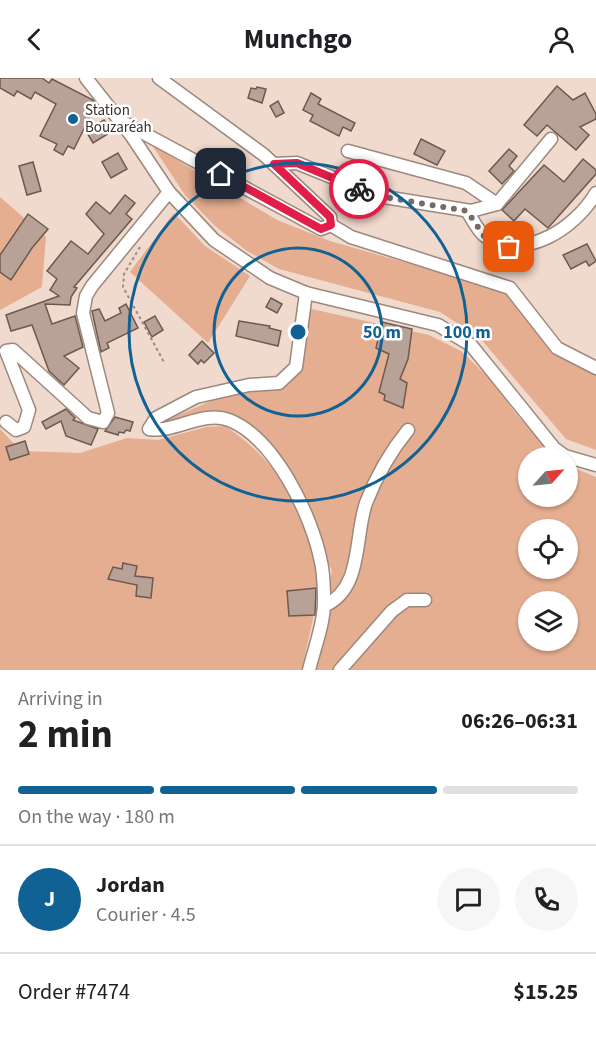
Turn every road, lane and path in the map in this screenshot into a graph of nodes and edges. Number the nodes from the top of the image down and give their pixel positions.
1 (86, 78) edge
2 (159, 78) edge
3 (119, 120) junction
4 (551, 139) dead end
5 (348, 151) dead end
6 (274, 164) junction
7 (169, 192) junction
8 (596, 193) edge
9 (497, 204) junction
10 (467, 211) junction
11 (331, 225) junction
12 (136, 234) junction
13 (306, 293) junction
14 (165, 364) dead end
15 (596, 368) edge
16 (6, 422) dead end
17 (408, 430) dead end
18 (596, 465) edge
19 (425, 600) dead end
20 (324, 606) junction
21 (309, 670) edge
22 (339, 670) edge

1 - 3 street
2 - 6 street
3 - 7 street
3 - 11 street
4 - 9 street
5 - 9 street
6 - 10 street
6 - 11 street
7 - 12 street
7 - 13 street
8 - 10 street
9 - 10 street
11 - 15 street
12 - 14 path
12 - 16 street
13 - 18 street
13 - 20 street
17 - 20 street
19 - 22 street
20 - 21 street

